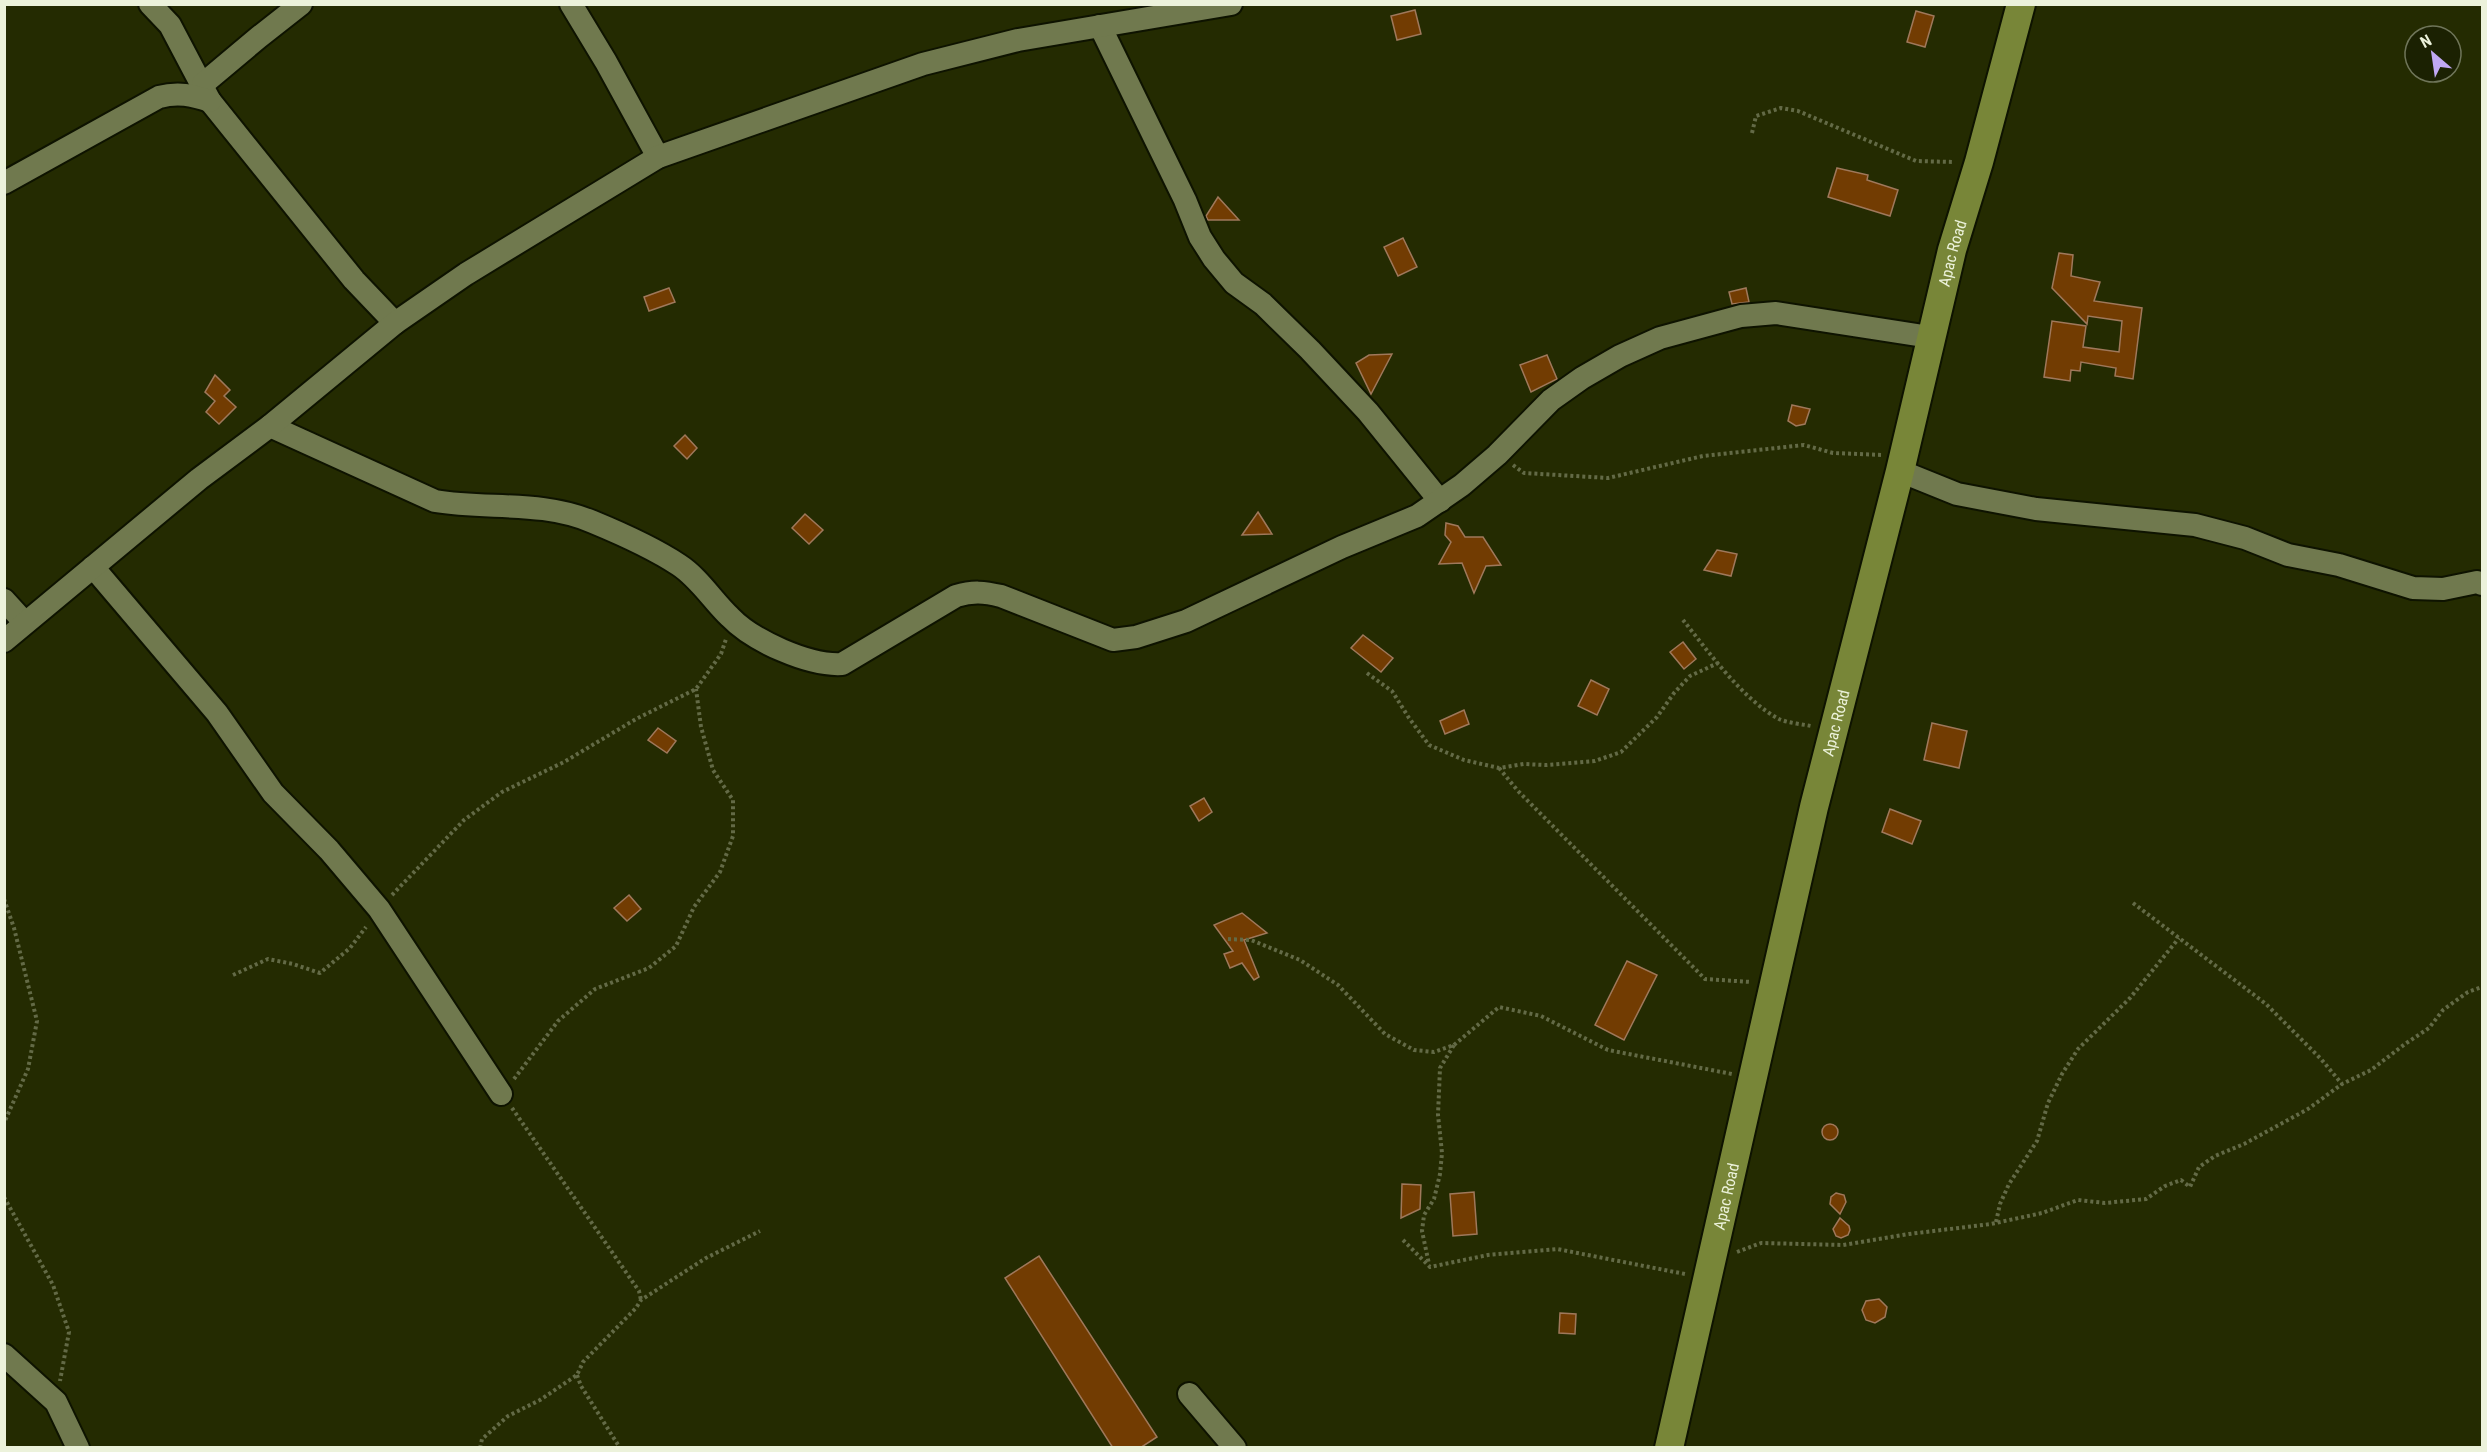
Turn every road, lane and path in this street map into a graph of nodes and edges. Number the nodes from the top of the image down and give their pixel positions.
1 (150, 4) edge
2 (301, 4) edge
3 (571, 4) edge
4 (1231, 4) edge
5 (2021, 4) edge
6 (1100, 26) junction
7 (206, 92) junction
8 (1752, 133) dead end
9 (658, 157) junction
10 (1979, 162) junction
11 (4, 183) edge
12 (395, 323) junction
13 (1930, 337) junction
14 (270, 426) junction
15 (1497, 454) junction
16 (1902, 464) junction
17 (1440, 501) junction
18 (93, 567) junction
19 (2482, 584) edge
20 (4, 600) edge
21 (732, 620) junction
22 (1683, 620) dead end
23 (25, 623) junction
24 (4, 641) edge
25 (1718, 663) junction
26 (1367, 674) dead end
27 (696, 689) junction
28 (1835, 732) junction
29 (1499, 768) junction
30 (4, 899) edge
31 (2133, 903) dead end
32 (379, 909) junction
33 (2179, 938) junction
34 (1228, 939) dead end
35 (233, 975) dead end
36 (1776, 983) junction
37 (2482, 987) edge
38 (1454, 1045) junction
39 (1753, 1078) junction
40 (2342, 1084) junction
41 (501, 1094) junction
42 (4, 1123) edge
43 (5, 1198) edge
44 (1995, 1223) junction
45 (760, 1231) dead end
46 (1403, 1240) dead end
47 (1733, 1254) dead end
48 (1430, 1267) junction
49 (1708, 1279) junction
50 (641, 1300) junction
51 (4, 1355) edge
52 (577, 1375) junction
53 (1189, 1394) dead end
54 (56, 1402) junction
55 (78, 1448) edge
56 (480, 1448) edge
57 (620, 1448) edge
58 (1235, 1448) edge
59 (1669, 1448) edge

1 - 7 street
2 - 7 street
3 - 9 street
4 - 6 street
5 - 10 main road, Apac Road
6 - 9 street
6 - 17 street
7 - 11 street
7 - 12 street
8 - 10 path
9 - 12 street
10 - 13 main road, Apac Road
12 - 14 street
13 - 15 street
13 - 16 main road, Apac Road
14 - 18 street
14 - 21 street
15 - 16 path
15 - 17 street
16 - 19 street
16 - 28 main road, Apac Road
17 - 21 street
18 - 23 street
18 - 32 street
20 - 23 street
21 - 27 path
22 - 25 path
23 - 24 street
25 - 28 path
25 - 29 path
26 - 29 path
27 - 32 path
27 - 41 path
28 - 36 main road, Apac Road
29 - 36 path
30 - 42 path
31 - 33 path
32 - 35 path
32 - 41 street
33 - 40 path
33 - 44 path
34 - 38 path
36 - 39 main road, Apac Road
37 - 40 path
38 - 39 path
38 - 48 path
39 - 49 main road, Apac Road
40 - 44 path
41 - 50 path
43 - 54 path
44 - 47 path
45 - 50 path
46 - 48 path
48 - 49 path
49 - 59 main road, Apac Road
50 - 52 path
51 - 54 street
52 - 56 path
52 - 57 path
53 - 58 street
54 - 55 street

